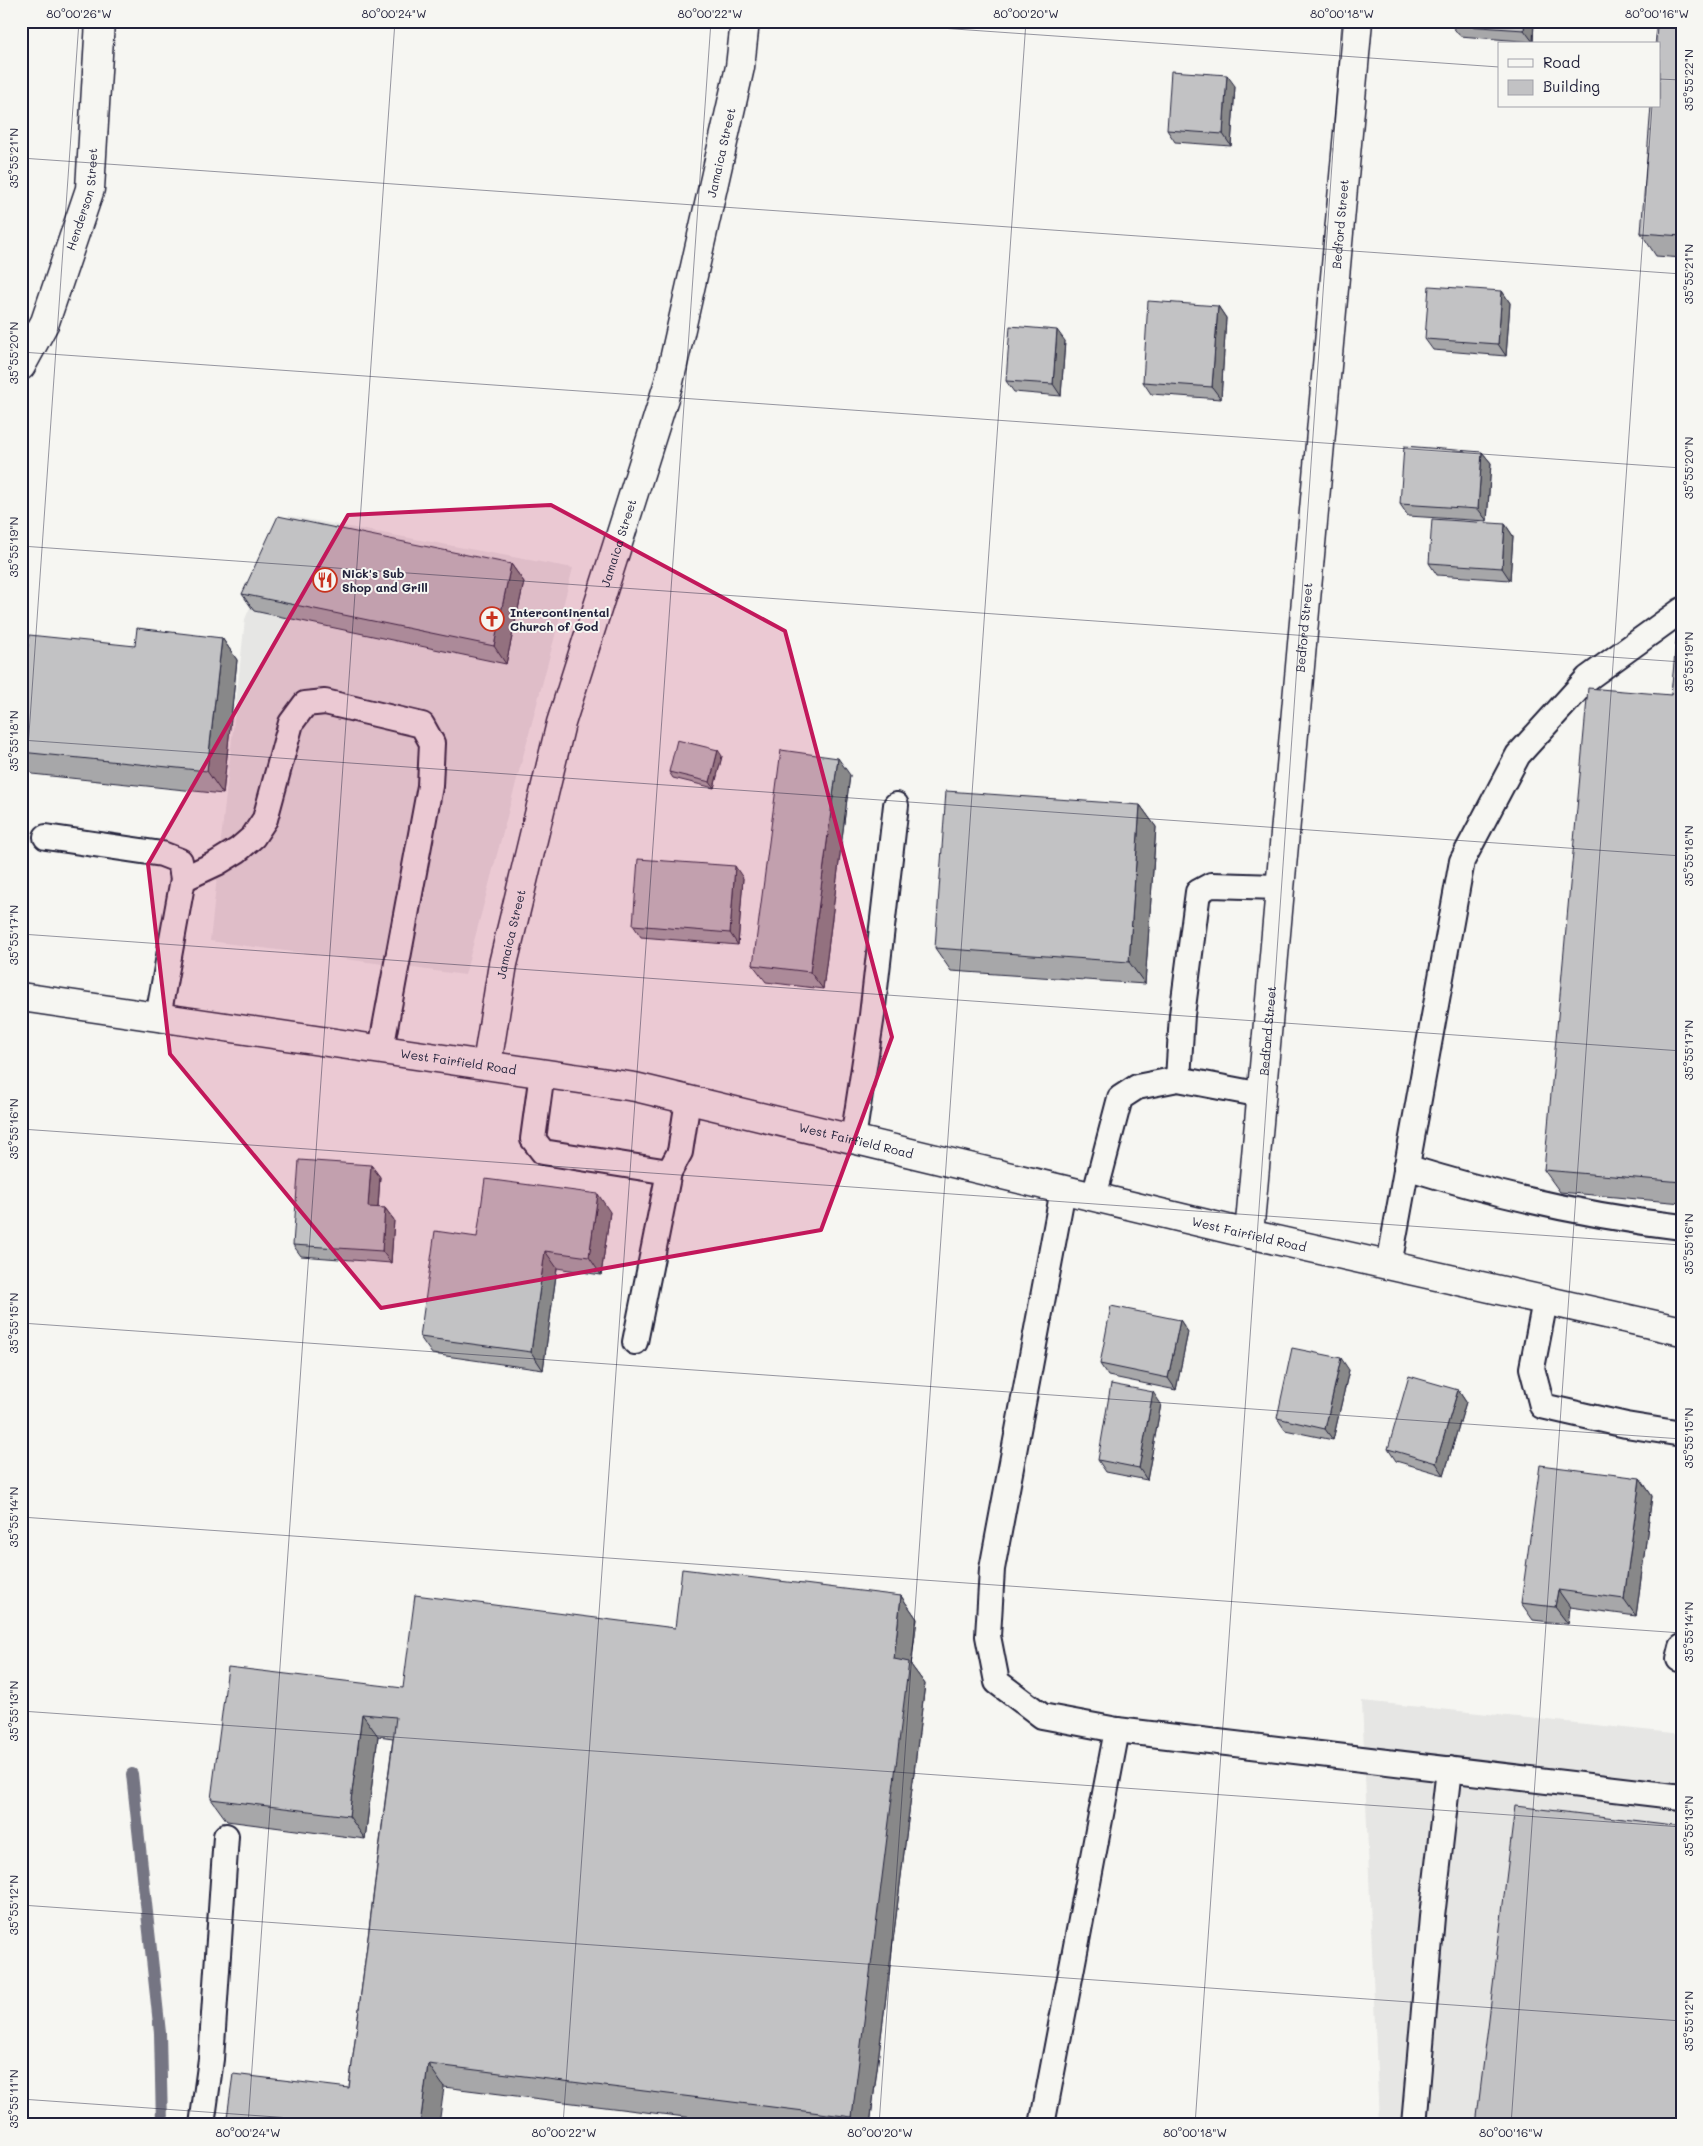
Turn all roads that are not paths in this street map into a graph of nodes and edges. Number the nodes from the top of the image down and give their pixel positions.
1 (100, 21) edge
2 (745, 21) edge
3 (1358, 21) edge
4 (21, 366) edge
5 (1682, 610) edge
6 (896, 806) dead end
7 (46, 837) dead end
8 (184, 879) junction
9 (1280, 887) junction
10 (21, 997) edge
11 (158, 1017) junction
12 (381, 1049) junction
13 (487, 1064) junction
14 (542, 1073) junction
15 (1178, 1079) junction
16 (1262, 1095) junction
17 (688, 1100) junction
18 (854, 1139) junction
19 (1406, 1167) junction
20 (669, 1172) junction
21 (1063, 1190) junction
22 (1094, 1197) junction
23 (1682, 1227) edge
24 (1249, 1234) junction
25 (1389, 1265) junction
26 (1545, 1301) junction
27 (1682, 1331) edge
28 (635, 1342) dead end
29 (1682, 1434) edge
30 (1117, 1730) junction
31 (1449, 1769) junction
32 (1682, 1797) edge
33 (226, 1836) edge
34 (202, 2125) edge
35 (1042, 2125) edge
36 (1414, 2125) edge

1 - 4 street, Henderson Street
2 - 13 street, Jamaica Street
3 - 9 street, Bedford Street
5 - 19 lane
6 - 18 lane
7 - 8 lane
8 - 11 lane
8 - 12 lane
9 - 15 lane
9 - 16 street, Bedford Street
10 - 11 street, West Fairfield Road
11 - 12 street, West Fairfield Road
12 - 13 street, West Fairfield Road
13 - 14 street, West Fairfield Road
14 - 17 street, West Fairfield Road
14 - 20 lane
15 - 16 lane
15 - 22 lane
16 - 24 street, Bedford Street
17 - 18 street, West Fairfield Road
17 - 20 lane
18 - 21 street, West Fairfield Road
19 - 23 lane
19 - 25 lane
20 - 28 lane
21 - 22 street, West Fairfield Road
21 - 30 lane
22 - 24 street, West Fairfield Road
24 - 25 street, West Fairfield Road
25 - 26 street, West Fairfield Road
26 - 27 street, West Fairfield Road
26 - 29 lane
30 - 31 lane
30 - 35 lane
31 - 32 lane
31 - 36 lane
33 - 34 lane

